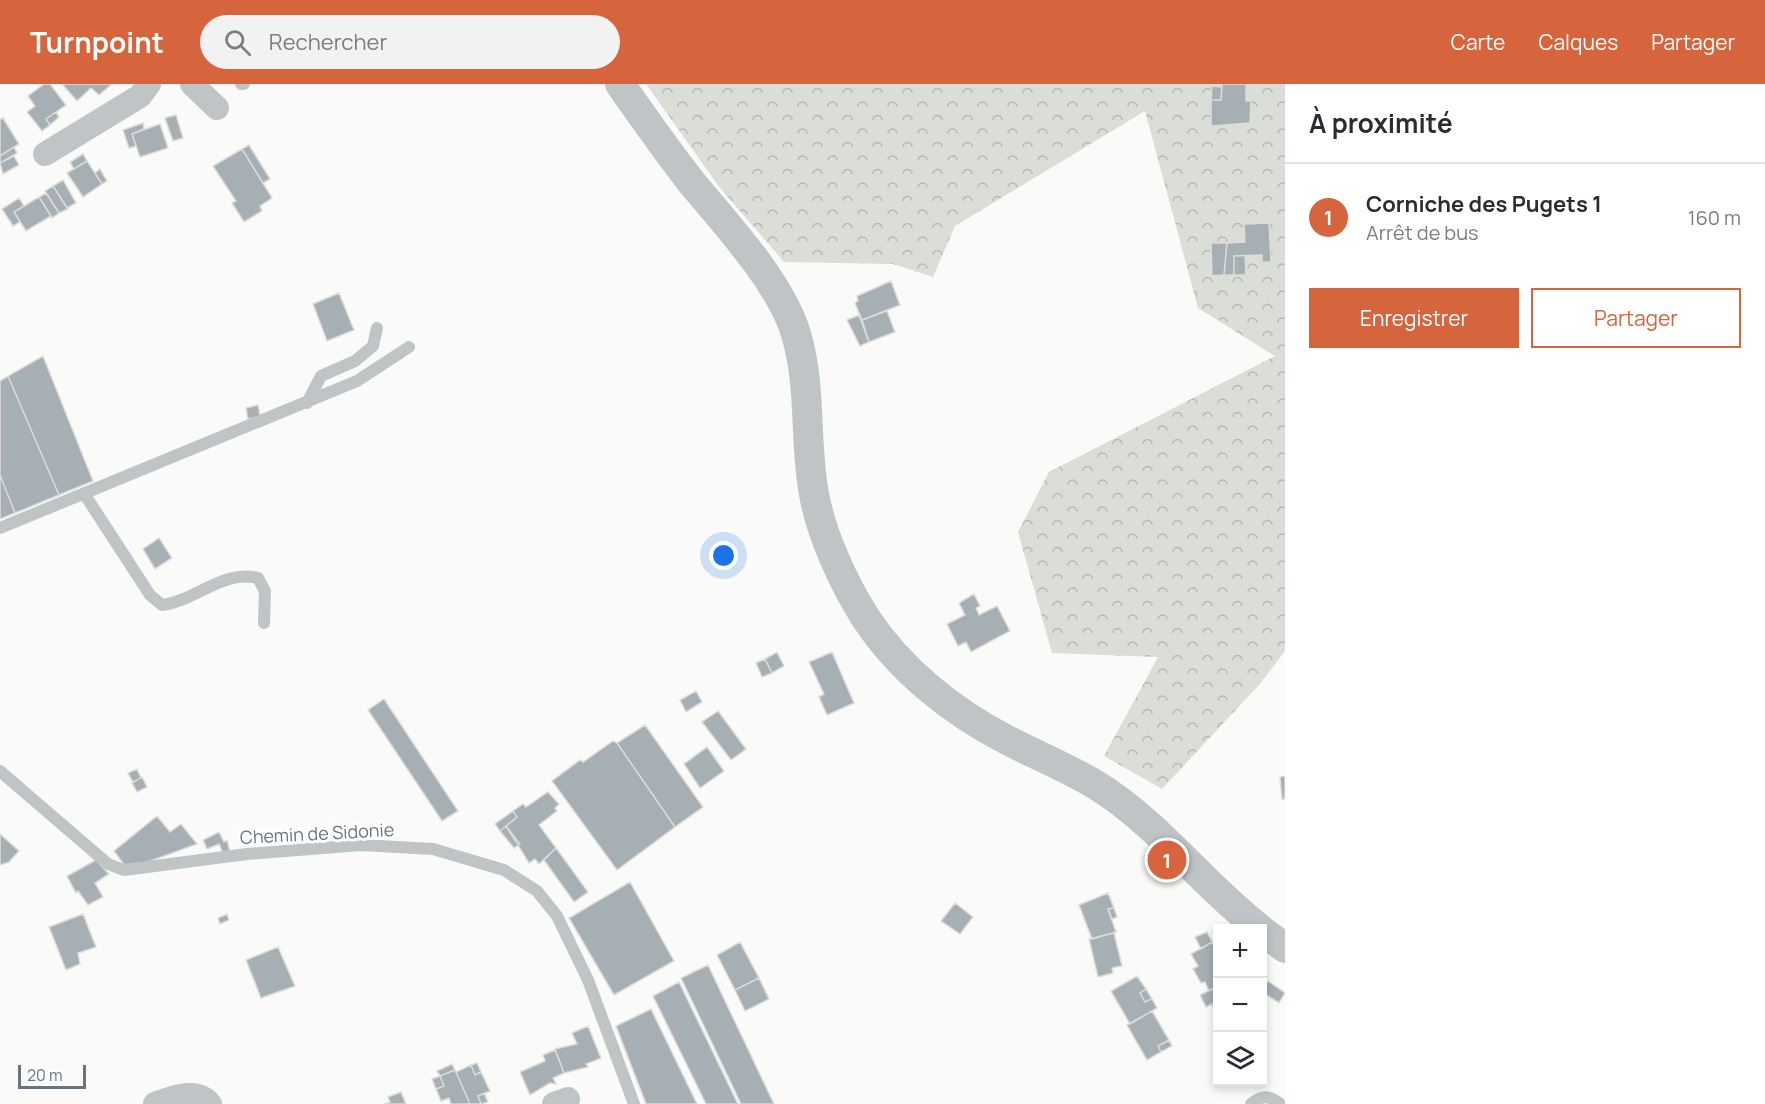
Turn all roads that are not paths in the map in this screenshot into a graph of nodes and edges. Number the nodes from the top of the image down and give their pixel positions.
1 (148, 84) edge
2 (192, 84) edge
3 (620, 84) edge
4 (217, 108) dead end
5 (45, 154) dead end
6 (377, 328) dead end
7 (409, 347) dead end
8 (307, 403) junction
9 (85, 495) junction
10 (0, 528) edge
11 (264, 623) dead end
12 (0, 771) edge
13 (1254, 924) edge
14 (1267, 935) edge
15 (1285, 948) edge
16 (155, 1104) edge
17 (210, 1104) edge
18 (634, 1104) edge
19 (1251, 1104) edge
20 (1280, 1104) edge

1 - 5 street
2 - 4 street
3 - 13 street
6 - 8 lane
7 - 8 lane
8 - 9 lane
9 - 10 lane
9 - 11 lane
12 - 18 lane, Chemin de Sidonie
14 - 15 street
16 - 17 street
19 - 20 lane

